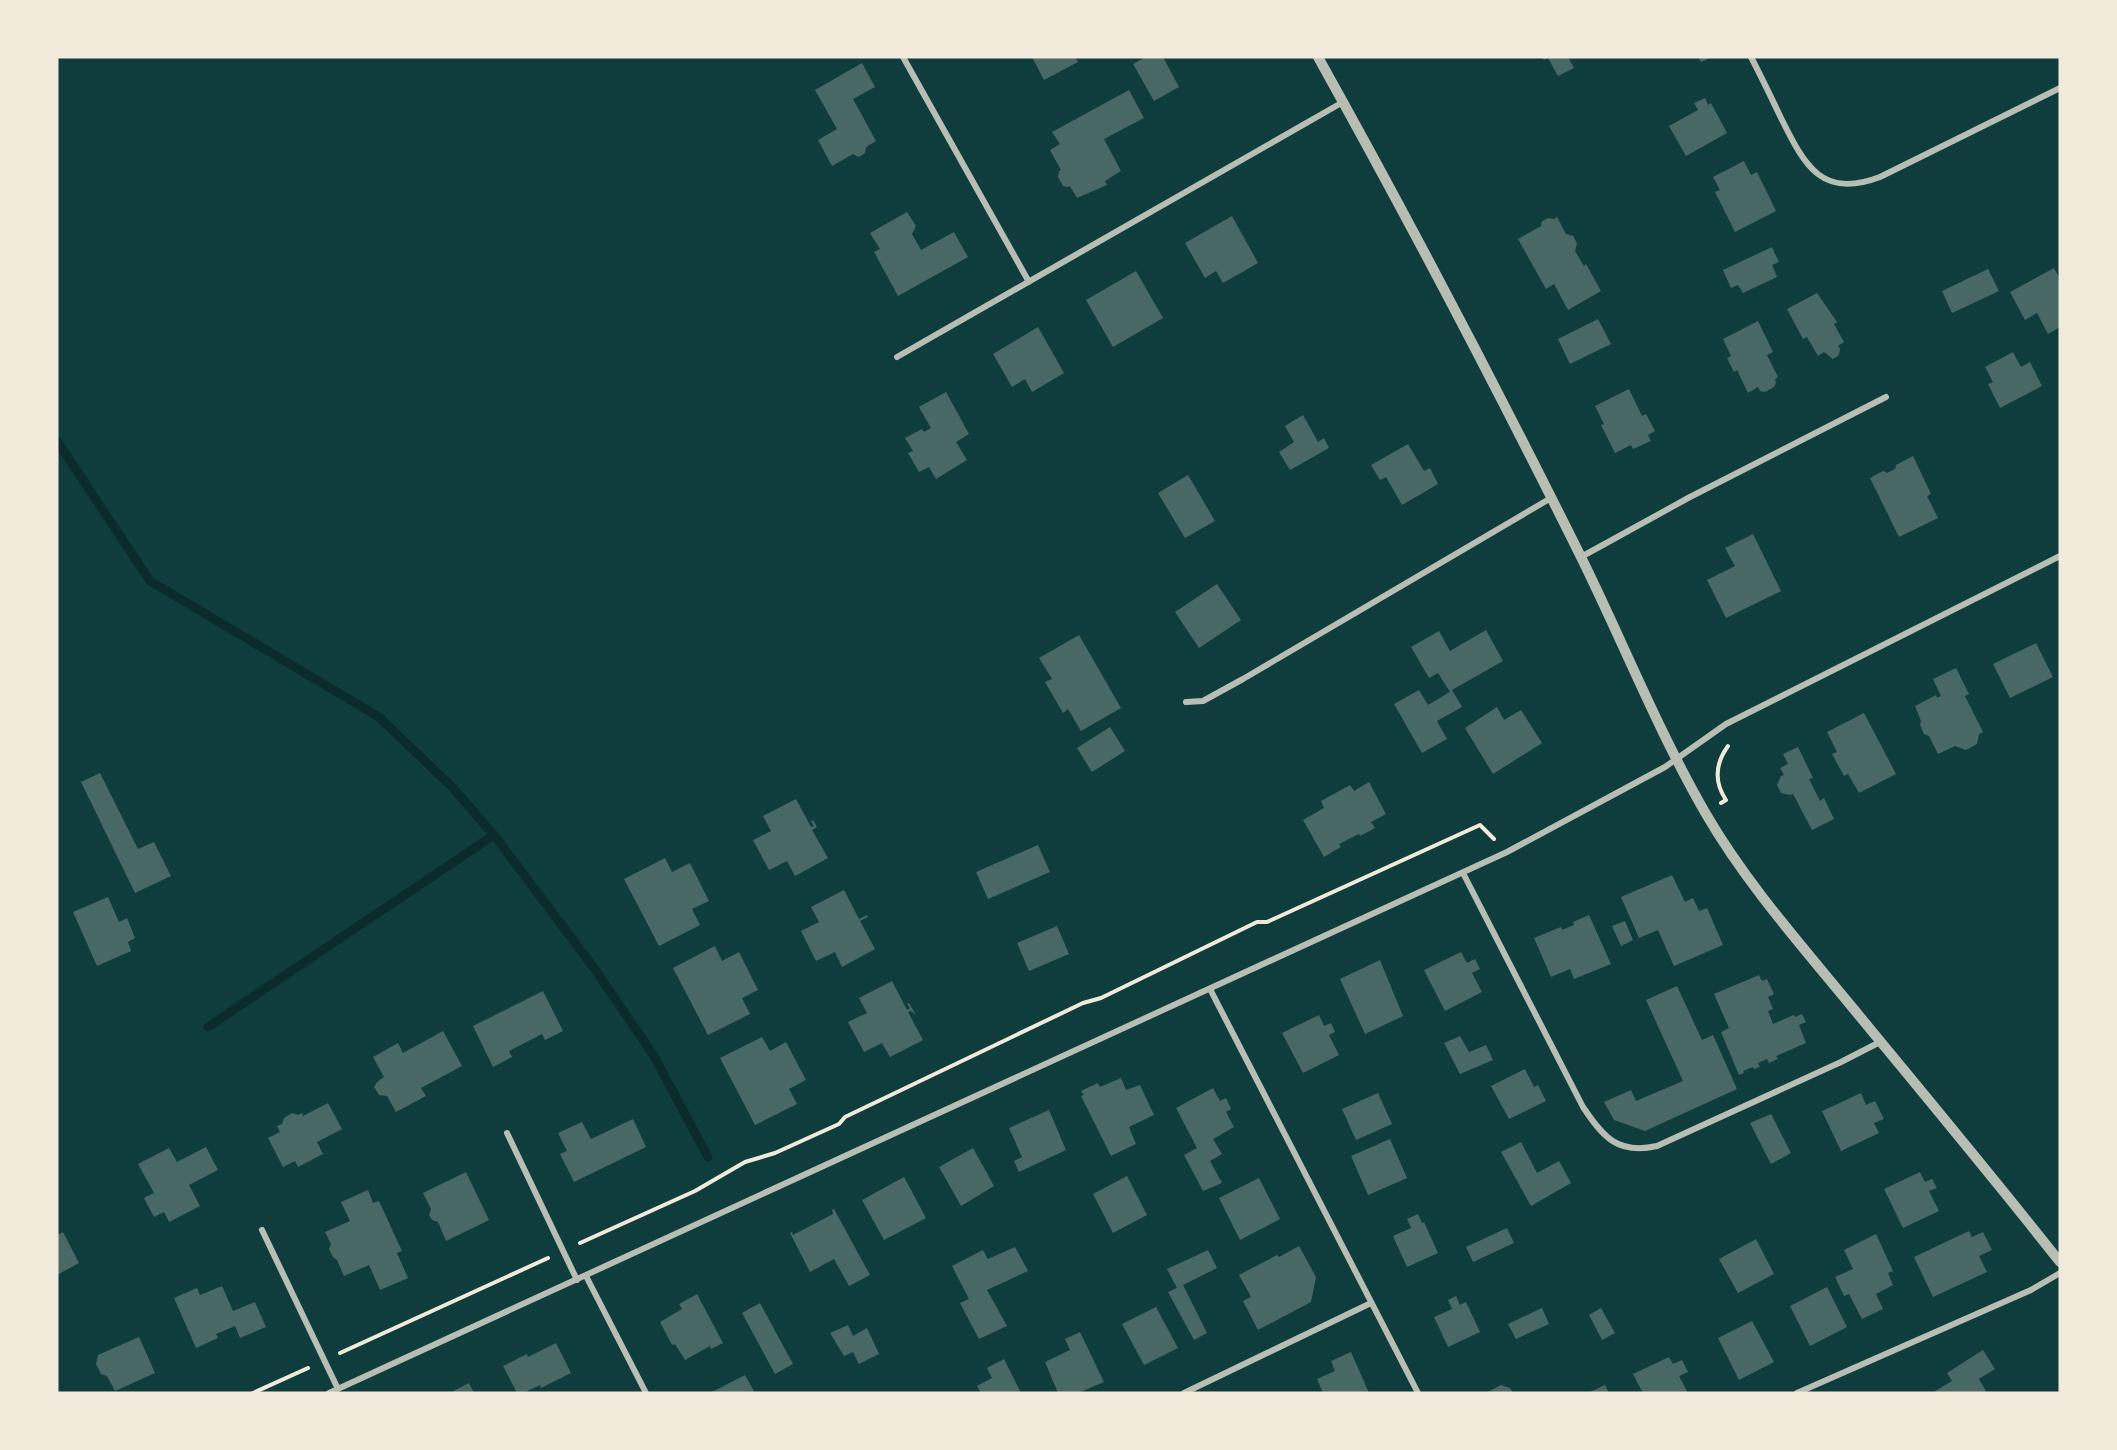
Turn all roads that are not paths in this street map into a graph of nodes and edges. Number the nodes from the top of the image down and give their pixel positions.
1 (903, 57) edge
2 (1318, 57) edge
3 (1751, 57) edge
4 (2060, 88) edge
5 (1343, 102) junction
6 (1029, 282) junction
7 (897, 357) dead end
8 (1886, 397) dead end
9 (1551, 498) junction
10 (2060, 556) edge
11 (1581, 557) junction
12 (1186, 702) dead end
13 (1677, 759) junction
14 (1463, 873) junction
15 (1210, 989) junction
16 (1881, 1042) junction
17 (507, 1133) dead end
18 (262, 1230) dead end
19 (2060, 1262) edge
20 (2060, 1273) edge
21 (586, 1276) junction
22 (577, 1280) junction
23 (1371, 1303) junction
24 (338, 1389) junction
25 (329, 1393) edge
26 (646, 1393) edge
27 (1184, 1393) edge
28 (1418, 1393) edge
29 (1797, 1393) edge

1 - 6 street
2 - 5 street
3 - 4 street
5 - 6 street
5 - 9 street
6 - 7 street
8 - 11 street
9 - 11 street
9 - 12 street
10 - 13 street
11 - 13 street
13 - 14 street
13 - 16 street
14 - 15 street
14 - 16 street
15 - 21 street
15 - 23 street
16 - 19 street
17 - 22 street
18 - 24 street
20 - 29 street
21 - 22 street
21 - 26 street
22 - 24 street
23 - 27 street
23 - 28 street
24 - 25 street

